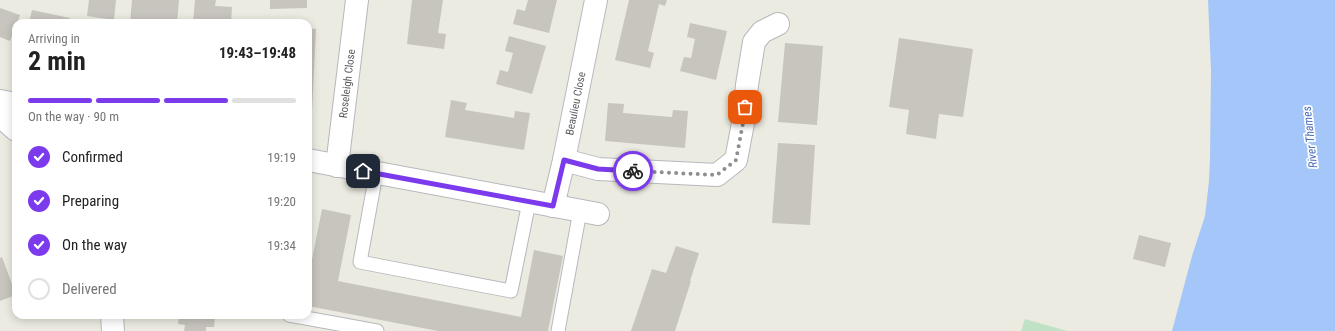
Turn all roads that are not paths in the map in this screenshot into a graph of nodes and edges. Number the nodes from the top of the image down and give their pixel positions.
1 (356, 0) edge
2 (596, 0) edge
3 (778, 24) dead end
4 (0, 101) edge
5 (12, 103) edge
6 (0, 116) edge
7 (12, 126) edge
8 (564, 160) junction
9 (312, 163) edge
10 (337, 166) junction
11 (376, 174) junction
12 (529, 202) junction
13 (553, 206) junction
14 (589, 212) joint
15 (112, 319) edge
16 (307, 319) edge
17 (361, 330) edge
18 (113, 331) edge
19 (377, 331) edge
20 (558, 331) edge

1 - 10 street, Roseleigh Close
2 - 8 street, Beaulieu Close
3 - 8 street
4 - 5 street
6 - 7 street
8 - 13 street, Beaulieu Close
9 - 10 street
10 - 11 street
11 - 12 street
11 - 12 lane
12 - 13 street
13 - 14 street
14 - 20 lane
15 - 18 street
16 - 17 lane
17 - 19 lane

